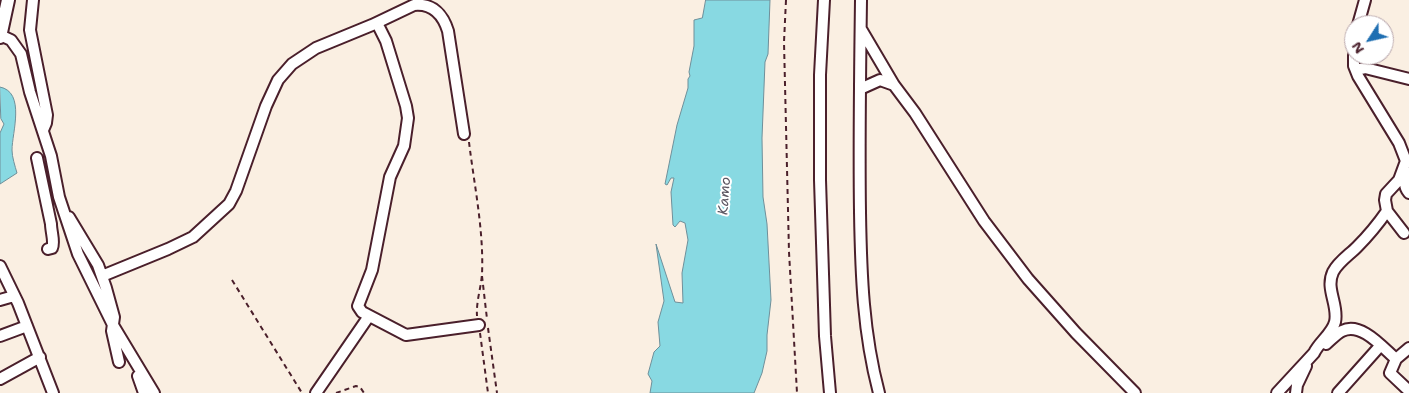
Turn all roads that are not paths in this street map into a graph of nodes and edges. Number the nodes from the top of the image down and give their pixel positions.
1 (8, 0) edge
2 (33, 0) edge
3 (824, 0) edge
4 (861, 0) edge
5 (1365, 0) edge
6 (1361, 15) edge
7 (377, 23) junction
8 (861, 29) junction
9 (0, 36) edge
10 (1354, 65) edge
11 (1356, 70) junction
12 (1409, 79) edge
13 (894, 85) junction
14 (860, 89) junction
15 (43, 130) junction
16 (464, 134) road end
17 (49, 149) junction
18 (37, 158) dead end
19 (1407, 171) edge
20 (1409, 193) edge
21 (47, 205) junction
22 (63, 209) junction
23 (1387, 212) junction
24 (1404, 233) dead end
25 (48, 249) dead end
26 (0, 266) edge
27 (102, 276) junction
28 (3, 277) edge
29 (14, 296) junction
30 (0, 300) edge
31 (368, 316) junction
32 (113, 325) junction
33 (479, 325) road end
34 (27, 326) junction
35 (0, 336) edge
36 (1380, 346) junction
37 (1409, 348) edge
38 (1314, 353) junction
39 (40, 357) junction
40 (1396, 359) junction
41 (119, 362) dead end
42 (1306, 362) junction
43 (139, 368) junction
44 (0, 379) edge
45 (1409, 391) edge
46 (52, 393) edge
47 (144, 393) edge
48 (154, 393) edge
49 (316, 393) edge
50 (830, 393) edge
51 (879, 393) edge
52 (1135, 393) edge
53 (1278, 393) edge
54 (1296, 393) edge
55 (1338, 393) edge

1 - 9 main road
2 - 15 street
3 - 50 street
4 - 8 street
5 - 6 street
7 - 16 street
7 - 27 street
7 - 31 street
8 - 13 street
8 - 14 street
9 - 15 street
10 - 11 street
11 - 12 street
11 - 19 street
13 - 14 street
13 - 52 street
14 - 51 street
15 - 17 street
17 - 21 street
17 - 22 street
18 - 21 street
19 - 20 street
19 - 23 street
21 - 25 street
22 - 27 street
22 - 32 street
23 - 24 street
23 - 38 street
26 - 28 street
27 - 32 street
28 - 29 street
29 - 30 street
29 - 34 street
31 - 33 street
31 - 49 street
32 - 41 street
32 - 43 street
34 - 35 street
34 - 39 street
36 - 38 street
36 - 40 street
36 - 55 street
37 - 40 street
38 - 42 street
39 - 44 street
39 - 46 street
40 - 45 street
42 - 53 street
42 - 54 street
43 - 47 street
43 - 48 street

